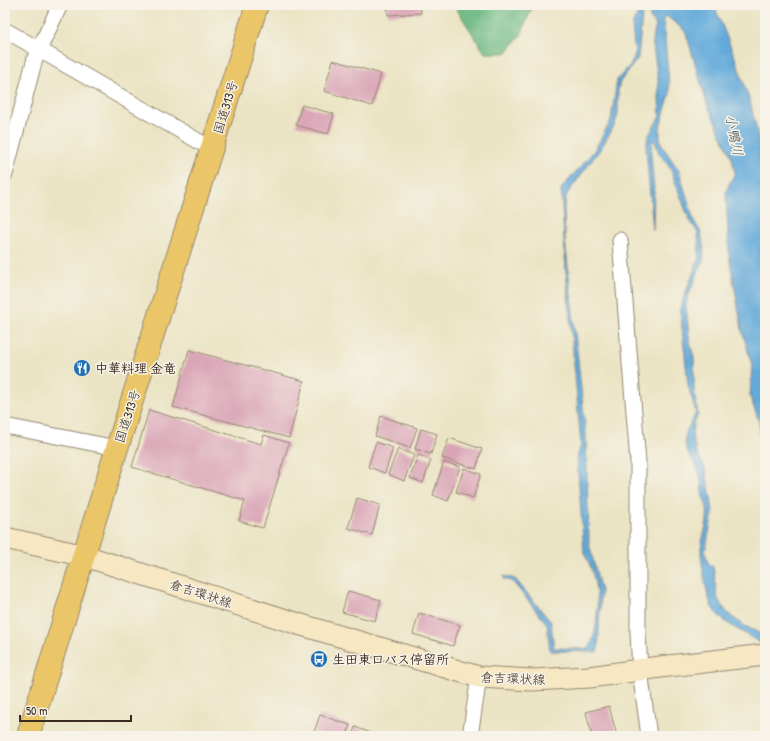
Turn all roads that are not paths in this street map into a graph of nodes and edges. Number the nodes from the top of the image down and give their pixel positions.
1 (60, 5) edge
2 (257, 5) edge
3 (5, 30) edge
4 (40, 50) junction
5 (212, 149) junction
6 (5, 174) edge
7 (620, 240) dead end
8 (5, 426) edge
9 (117, 448) junction
10 (5, 538) edge
11 (85, 556) junction
12 (765, 655) edge
13 (640, 671) junction
14 (479, 678) junction
15 (28, 736) edge
16 (470, 736) edge
17 (650, 736) edge

1 - 4 street
2 - 5 highway, 国道313号
3 - 4 street
4 - 5 street
4 - 6 street
5 - 9 highway, 国道313号
7 - 13 street
8 - 9 street
9 - 11 highway, 国道313号
10 - 11 main road, 倉吉環状線
11 - 14 main road, 倉吉環状線
11 - 15 highway, 国道313号
12 - 13 main road, 倉吉環状線
13 - 14 main road, 倉吉環状線
13 - 17 street
14 - 16 street

